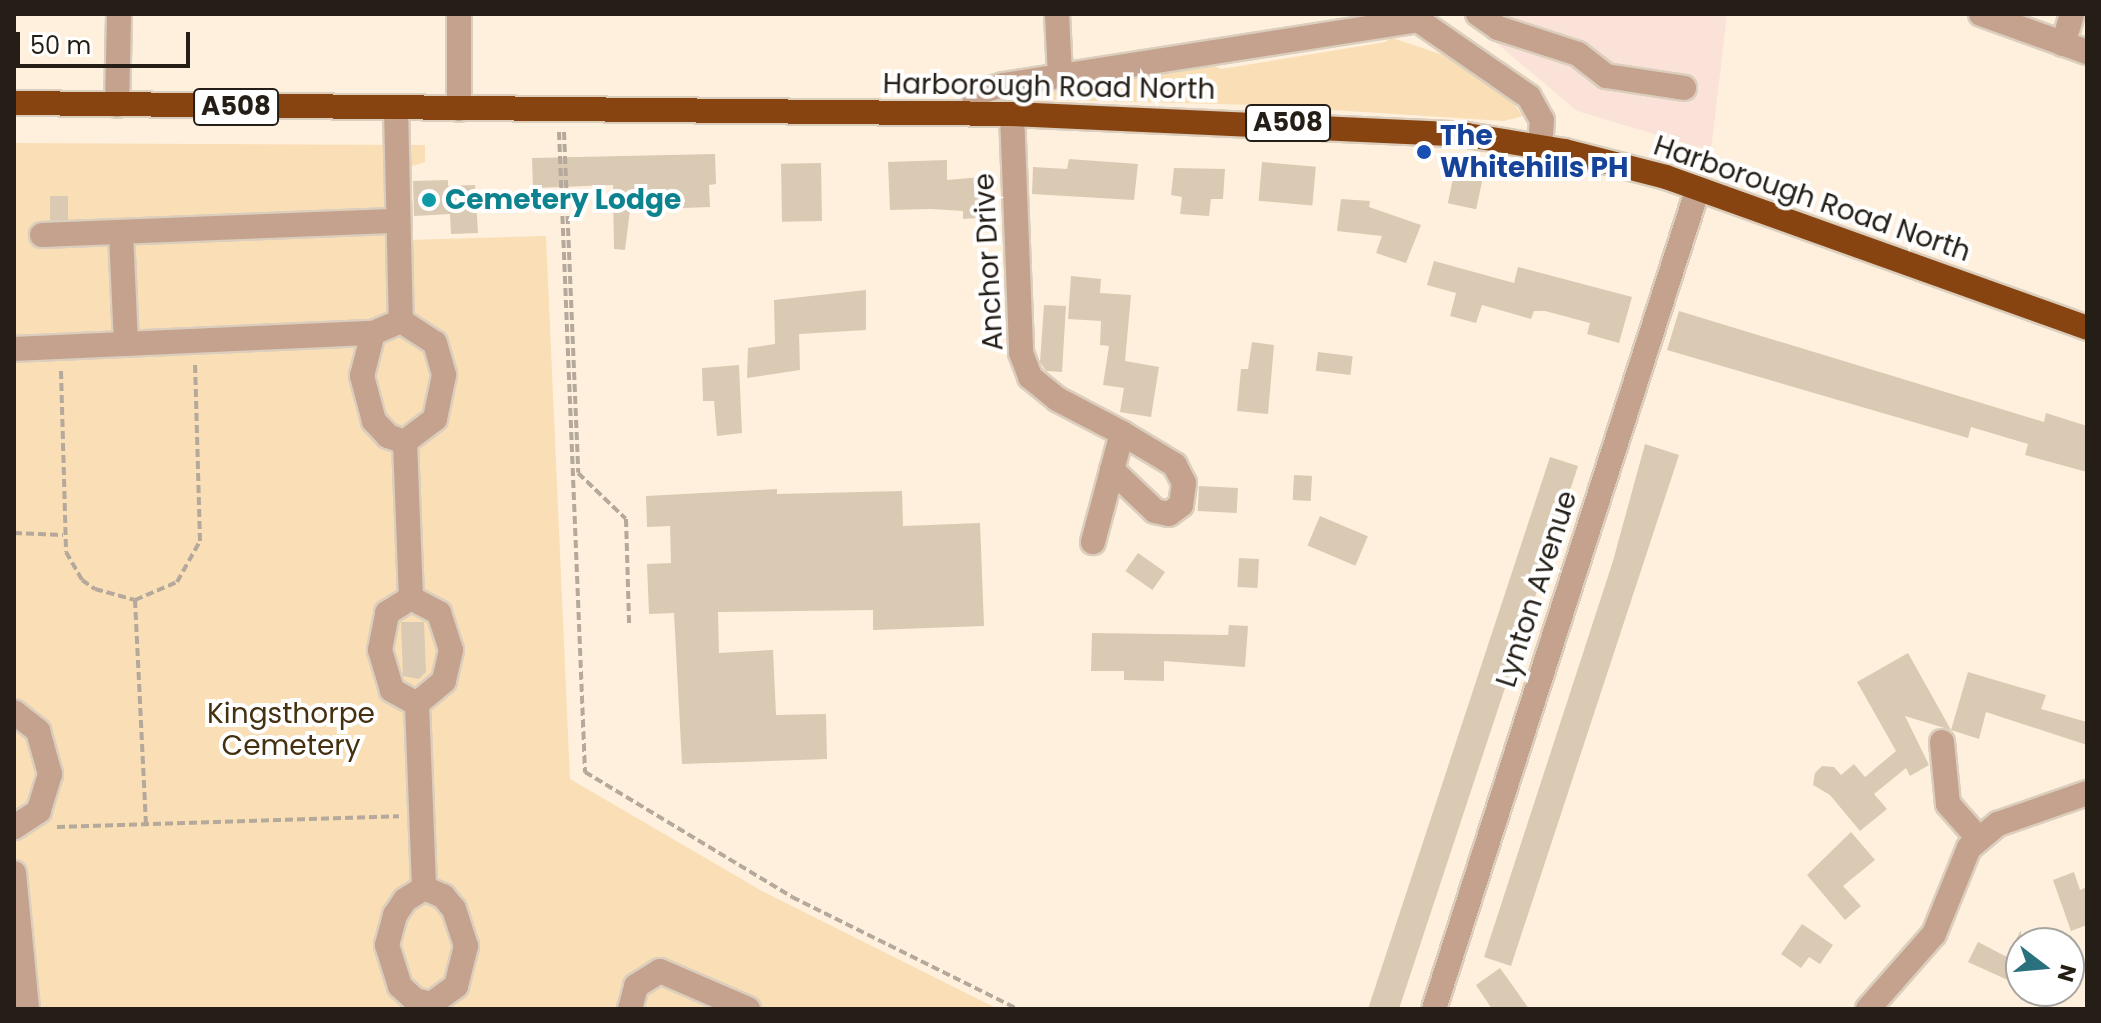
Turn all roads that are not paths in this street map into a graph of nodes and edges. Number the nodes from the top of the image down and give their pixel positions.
1 (119, 14) edge
2 (459, 14) edge
3 (1057, 14) edge
4 (1478, 14) edge
5 (1981, 14) edge
6 (2072, 14) edge
7 (1422, 16) edge
8 (2063, 44) junction
9 (2087, 52) edge
10 (1060, 75) junction
11 (1684, 88) dead end
12 (14, 103) edge
13 (117, 105) junction
14 (396, 108) junction
15 (459, 109) junction
16 (971, 113) junction
17 (1012, 114) junction
18 (1540, 146) junction
19 (1698, 188) junction
20 (398, 221) junction
21 (121, 233) junction
22 (42, 235) dead end
23 (401, 321) junction
24 (2087, 328) edge
25 (373, 333) junction
26 (126, 344) junction
27 (14, 349) edge
28 (1122, 433) junction
29 (405, 442) junction
30 (1112, 470) junction
31 (1093, 542) dead end
32 (411, 598) junction
33 (417, 704) junction
34 (14, 712) edge
35 (1942, 742) dead end
36 (2087, 793) edge
37 (21, 824) edge
38 (1979, 839) junction
39 (14, 873) edge
40 (424, 888) junction
41 (27, 1009) edge
42 (630, 1009) edge
43 (748, 1009) edge
44 (1434, 1009) edge
45 (1868, 1009) edge

1 - 13 street
2 - 15 street
3 - 10 street
4 - 11 street
5 - 8 street
6 - 8 street
7 - 10 street
7 - 18 street
8 - 9 street
10 - 16 street
12 - 13 highway, A508
13 - 14 highway, A508
14 - 15 highway, A508
14 - 20 street
15 - 16 highway, Harborough Road North / A508
16 - 17 highway, Harborough Road North / A508
17 - 18 highway, Harborough Road North / A508
17 - 28 street, Anchor Drive
18 - 19 highway, Harborough Road North / A508
19 - 24 highway, Harborough Road North / A508
19 - 44 street, Lynton Avenue
20 - 21 street
20 - 23 street
21 - 22 street
21 - 26 street
23 - 25 street
23 - 29 street
25 - 26 street
25 - 29 street
26 - 27 street
28 - 30 street
28 - 30 street, Anchor Drive
29 - 32 street
30 - 31 street
32 - 33 street
32 - 33 street
33 - 40 street
34 - 37 street
35 - 38 street
36 - 38 street
38 - 45 street
39 - 41 street
40 - 40 street
42 - 43 street

